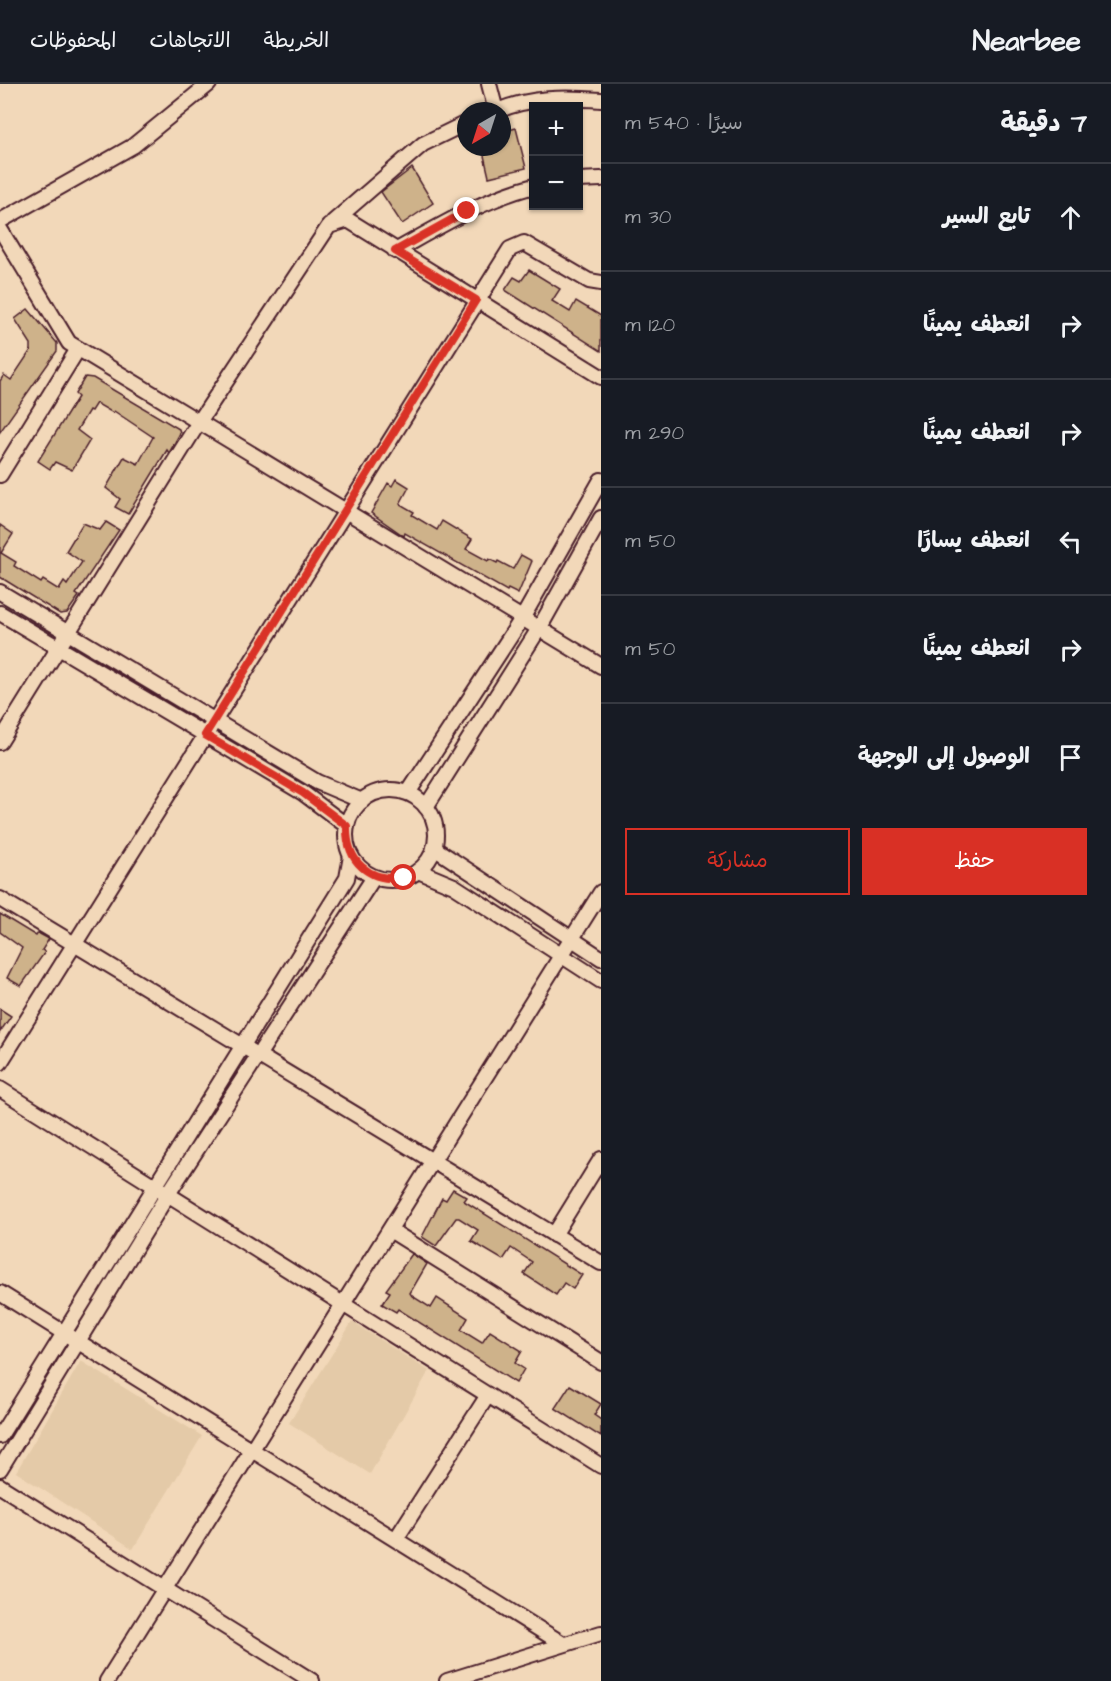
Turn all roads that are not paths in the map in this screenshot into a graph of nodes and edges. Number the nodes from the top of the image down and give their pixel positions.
1 (209, 84) edge
2 (489, 84) edge
3 (601, 100) edge
4 (494, 102) edge
5 (511, 105) edge
6 (457, 127) edge
7 (601, 179) edge
8 (583, 180) edge
9 (529, 187) edge
10 (0, 221) edge
11 (329, 226) junction
12 (0, 229) edge
13 (395, 251) junction
14 (601, 283) edge
15 (476, 300) junction
16 (78, 349) junction
17 (601, 377) edge
18 (199, 422) junction
19 (5, 455) edge
20 (0, 475) edge
21 (601, 480) edge
22 (346, 510) junction
23 (601, 518) edge
24 (0, 592) edge
25 (0, 613) edge
26 (524, 617) junction
27 (540, 627) junction
28 (70, 633) junction
29 (60, 649) junction
30 (601, 666) edge
31 (214, 719) junction
32 (205, 735) junction
33 (0, 742) edge
34 (408, 793) junction
35 (362, 801) junction
36 (426, 807) junction
37 (347, 826) junction
38 (434, 848) junction
39 (351, 856) junction
40 (418, 872) junction
41 (374, 877) junction
42 (601, 892) edge
43 (0, 899) edge
44 (572, 939) junction
45 (75, 944) junction
46 (561, 956) junction
47 (601, 958) edge
48 (601, 981) edge
49 (243, 1046) junction
50 (257, 1055) junction
51 (0, 1063) edge
52 (0, 1089) edge
53 (601, 1159) edge
54 (433, 1161) junction
55 (155, 1186) junction
56 (168, 1194) junction
57 (390, 1230) junction
58 (554, 1235) junction
59 (601, 1263) edge
60 (0, 1293) edge
61 (343, 1304) junction
62 (64, 1333) junction
63 (78, 1341) junction
64 (601, 1362) edge
65 (488, 1395) junction
66 (0, 1436) edge
67 (252, 1450) junction
68 (601, 1466) edge
69 (0, 1469) edge
70 (0, 1486) edge
71 (396, 1539) junction
72 (165, 1589) junction
73 (601, 1633) edge
74 (563, 1644) junction
75 (107, 1681) edge
76 (312, 1681) edge
77 (447, 1681) edge

1 - 10 street
2 - 4 street
3 - 5 street
6 - 11 street
7 - 8 street
9 - 13 street
11 - 13 street
11 - 18 street
12 - 16 street
13 - 15 street
14 - 15 street
15 - 17 street
15 - 22 street
16 - 18 street
16 - 19 street
18 - 22 street
18 - 28 street
19 - 20 street
21 - 26 street
22 - 26 street
22 - 31 street
23 - 27 street
24 - 28 street
25 - 29 street
26 - 27 street
26 - 34 street
27 - 30 street
27 - 36 street
28 - 29 street
28 - 31 street
29 - 32 street
29 - 33 street
31 - 32 street
31 - 35 street
32 - 37 street
32 - 45 street
34 - 35 street
34 - 36 street
35 - 37 street
36 - 38 street
37 - 39 street
38 - 40 street
38 - 44 street
39 - 41 street
39 - 49 street
40 - 41 street
40 - 46 street
41 - 50 street
42 - 44 street
43 - 45 street
44 - 46 street
44 - 47 street
45 - 49 street
45 - 51 street
46 - 48 street
46 - 54 street
49 - 50 street
49 - 55 street
50 - 54 street
50 - 56 street
52 - 55 street
53 - 58 street
54 - 57 street
54 - 58 street
55 - 56 street
55 - 62 street
56 - 61 street
56 - 63 street
57 - 61 street
57 - 64 street
58 - 59 street
60 - 62 street
61 - 65 street
61 - 67 street
62 - 63 street
62 - 66 street
63 - 67 street
63 - 69 street
65 - 68 street
65 - 71 street
67 - 71 street
67 - 72 street
70 - 72 street
71 - 74 street
72 - 75 street
72 - 76 street
73 - 74 street
74 - 77 street

